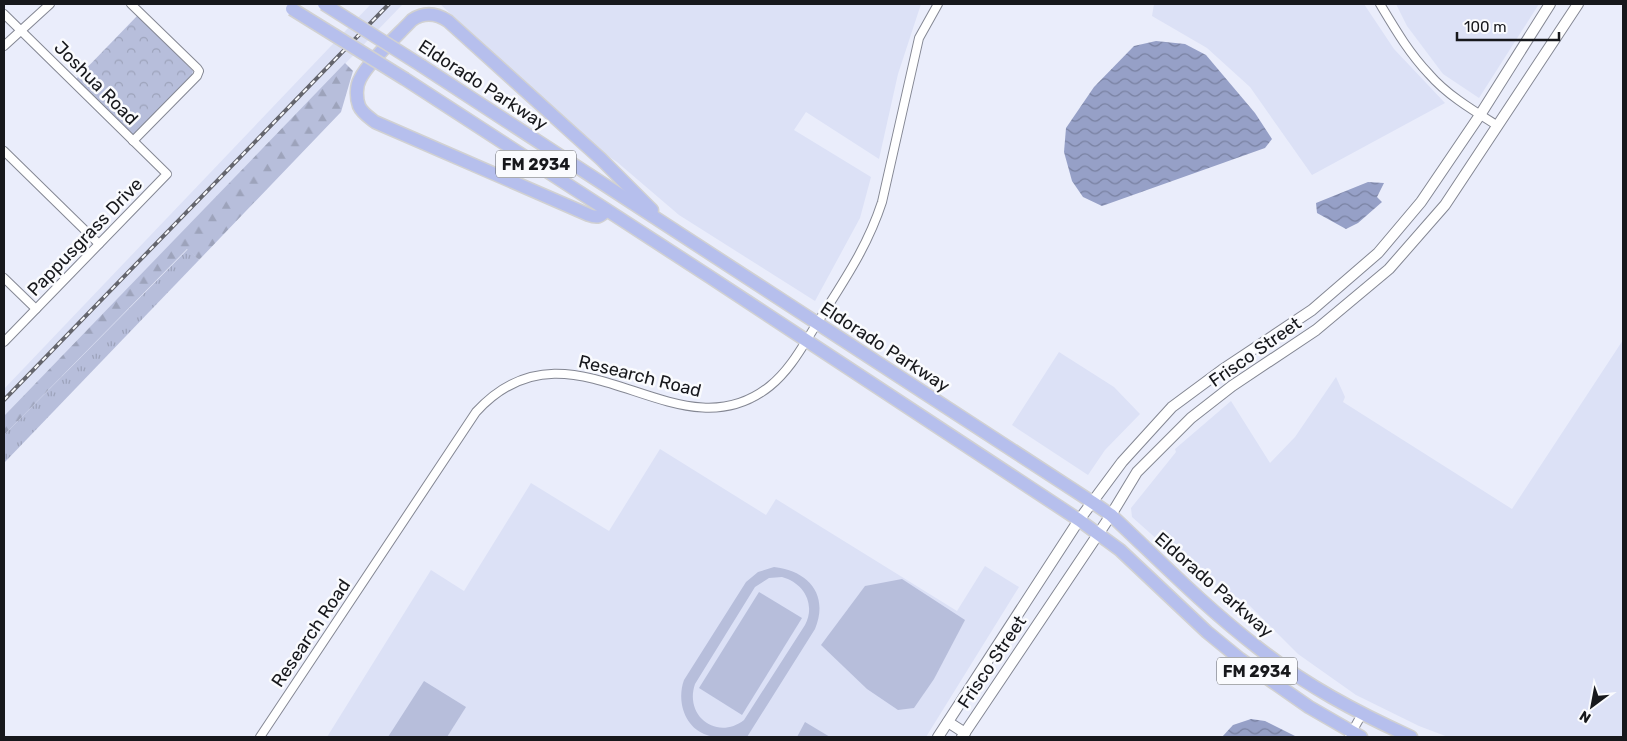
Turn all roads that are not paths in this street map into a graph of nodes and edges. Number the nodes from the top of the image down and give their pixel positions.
1 (50, 4) edge
2 (131, 4) edge
3 (324, 4) edge
4 (938, 4) edge
5 (1380, 4) edge
6 (1550, 4) edge
7 (1578, 4) edge
8 (288, 6) edge
9 (4, 14) edge
10 (21, 30) junction
11 (4, 46) edge
12 (1480, 115) junction
13 (1498, 126) junction
14 (133, 141) junction
15 (4, 151) edge
16 (167, 174) joint
17 (606, 210) junction
18 (678, 234) junction
19 (99, 244) junction
20 (1378, 253) junction
21 (1389, 269) junction
22 (4, 278) edge
23 (36, 309) junction
24 (816, 324) junction
25 (807, 340) junction
26 (4, 342) edge
27 (951, 411) junction
28 (940, 428) junction
29 (1092, 502) junction
30 (1111, 515) junction
31 (1080, 520) junction
32 (1098, 533) junction
33 (1222, 618) junction
34 (1207, 632) junction
35 (1362, 714) junction
36 (948, 722) junction
37 (963, 735) edge
38 (1354, 736) edge
39 (260, 737) edge
40 (938, 737) edge
41 (1411, 737) edge

1 - 10 street
2 - 14 street
3 - 18 main road, Eldorado Parkway, bridge
4 - 24 street, Research Road
5 - 12 street
6 - 12 street, Frisco Street
7 - 13 street, Frisco Street
8 - 17 main road, Eldorado Parkway / FM 2934, bridge
9 - 10 street, Joshua Road
10 - 11 street
10 - 14 street, Joshua Road
12 - 13 street
12 - 20 street, Frisco Street
13 - 21 street, Frisco Street
14 - 16 street, Joshua Road
15 - 19 street
16 - 19 street, Pappusgrass Drive
17 - 18 main road
17 - 25 main road, Eldorado Parkway / FM 2934
18 - 24 main road, Eldorado Parkway
19 - 23 street, Pappusgrass Drive
20 - 21 street
20 - 29 street, Frisco Street
21 - 30 street, Frisco Street
22 - 23 street
23 - 26 street, Pappusgrass Drive
24 - 25 street, Research Road
24 - 27 main road, Eldorado Parkway
25 - 28 main road, Eldorado Parkway / FM 2934
25 - 39 street, Research Road
27 - 28 main road
27 - 29 main road, Eldorado Parkway
28 - 31 main road, Eldorado Parkway / FM 2934
29 - 30 main road, Eldorado Parkway
29 - 31 street, Frisco Street
30 - 32 street, Frisco Street
30 - 33 main road, Eldorado Parkway
31 - 32 main road, Eldorado Parkway / FM 2934
31 - 36 street, Frisco Street
32 - 34 main road, Eldorado Parkway / FM 2934
32 - 37 street, Frisco Street
33 - 34 main road
33 - 35 main road, Eldorado Parkway
34 - 38 main road, Eldorado Parkway / FM 2934
35 - 38 street
35 - 41 main road, Eldorado Parkway
36 - 37 street
36 - 40 street, Frisco Street

